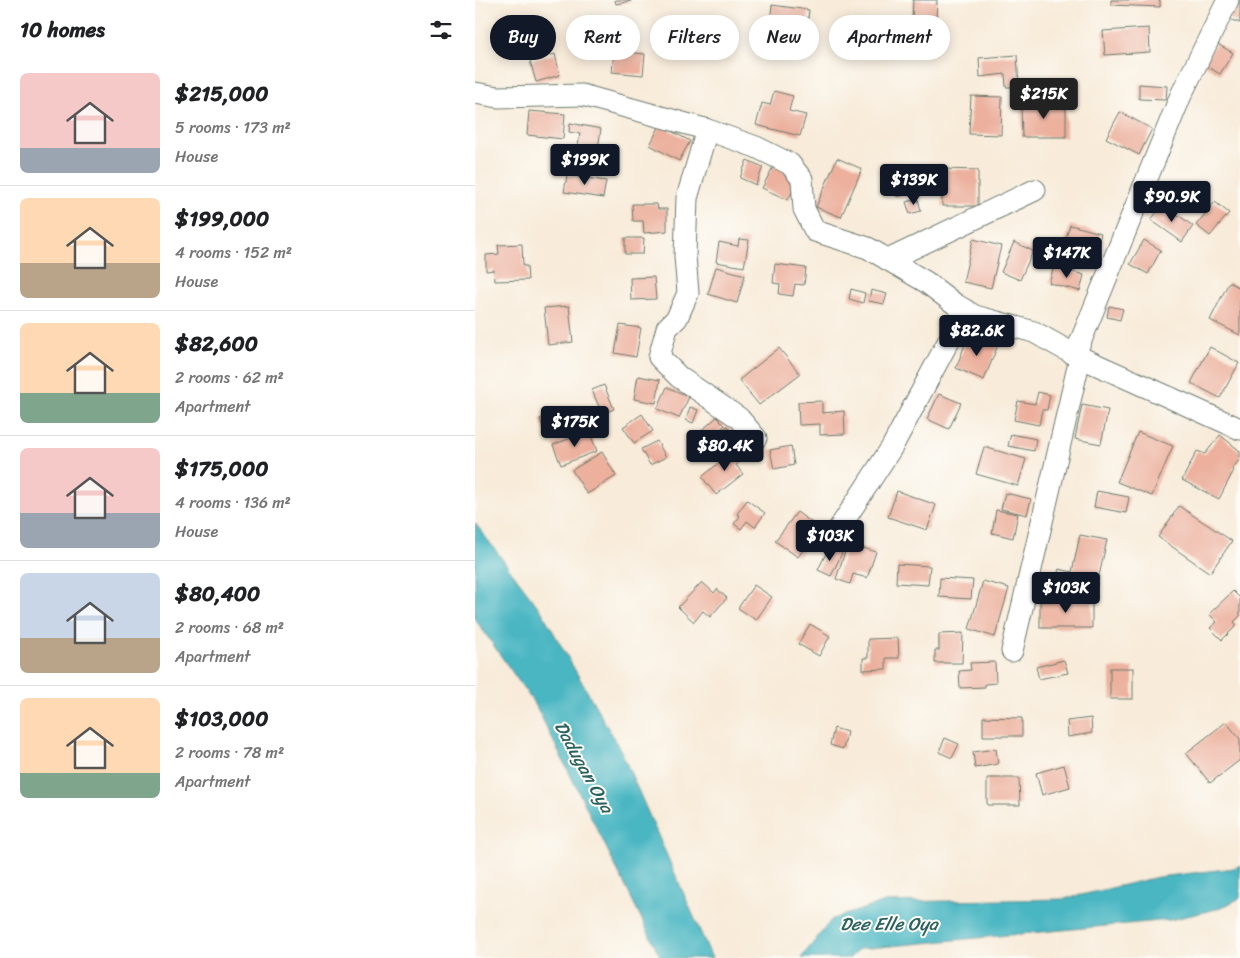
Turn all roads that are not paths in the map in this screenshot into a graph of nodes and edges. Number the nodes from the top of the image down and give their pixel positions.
1 (1228, 0) edge
2 (475, 93) edge
3 (705, 129) junction
4 (1035, 190) dead end
5 (888, 260) junction
6 (965, 310) junction
7 (1077, 356) junction
8 (1240, 429) edge
9 (756, 438) dead end
10 (838, 530) dead end
11 (1012, 651) dead end

1 - 7 street
2 - 3 street
3 - 5 street
3 - 9 street
4 - 5 street
5 - 6 street
6 - 7 street
6 - 10 street
7 - 8 street
7 - 11 street

